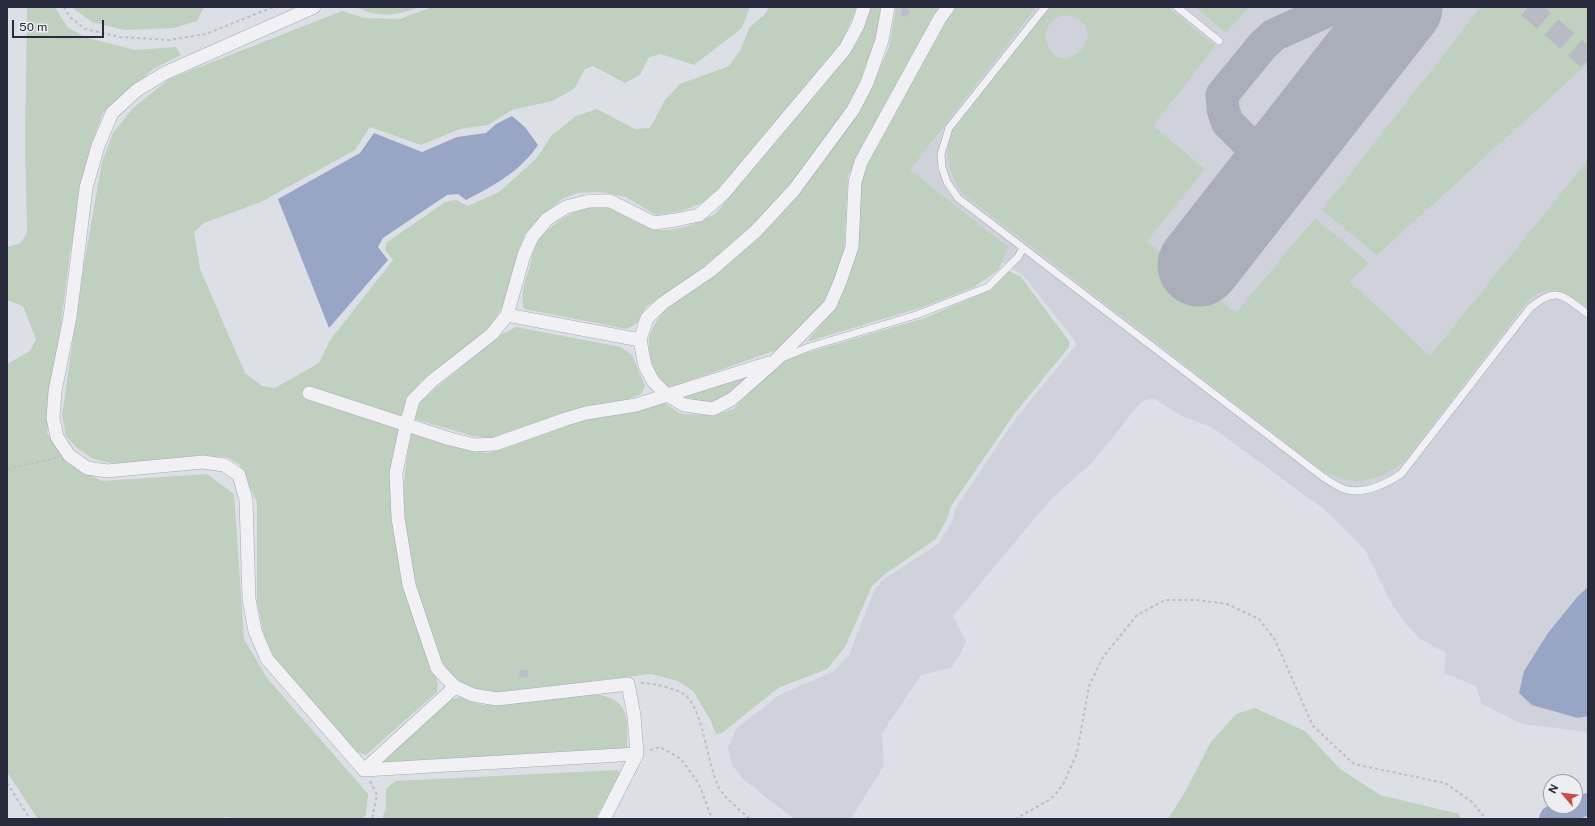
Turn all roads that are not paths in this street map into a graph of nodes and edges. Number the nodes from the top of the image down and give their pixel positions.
1 (314, 7) edge
2 (864, 7) edge
3 (888, 7) edge
4 (948, 7) edge
5 (1045, 7) edge
6 (1177, 7) edge
7 (1219, 40) dead end
8 (1023, 248) junction
9 (507, 314) junction
10 (1588, 314) edge
11 (640, 340) junction
12 (775, 361) junction
13 (308, 393) dead end
14 (667, 395) junction
15 (406, 426) junction
16 (455, 687) junction
17 (637, 754) junction
18 (364, 770) junction
19 (604, 819) edge

1 - 18 street
2 - 9 street
3 - 11 street
4 - 12 street
5 - 8 lane
6 - 7 lane
8 - 10 lane
8 - 12 lane
9 - 11 street
9 - 15 street
11 - 14 street
12 - 14 street
12 - 14 street
13 - 15 street
14 - 15 street
15 - 16 street
16 - 17 street
16 - 18 street
17 - 18 street
17 - 19 street

